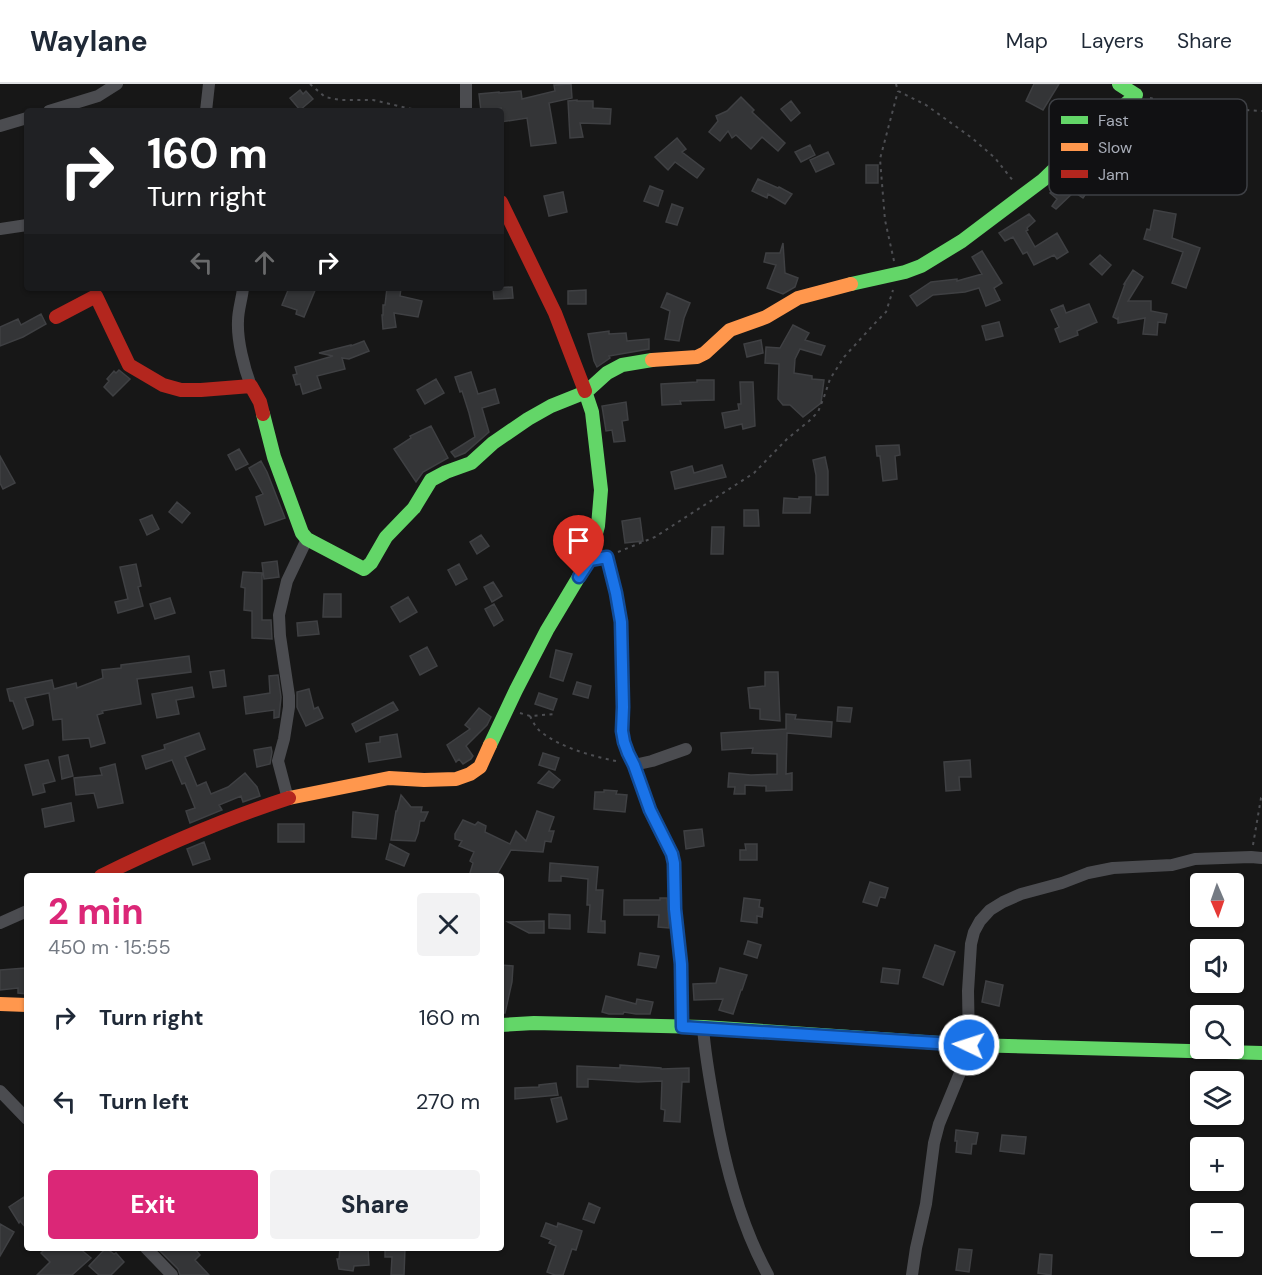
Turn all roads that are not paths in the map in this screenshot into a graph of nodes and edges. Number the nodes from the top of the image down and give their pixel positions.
1 (117, 84) edge
2 (209, 84) edge
3 (466, 84) edge
4 (1119, 84) edge
5 (1130, 99) edge
6 (60, 108) edge
7 (206, 108) edge
8 (466, 108) edge
9 (24, 119) edge
10 (0, 126) edge
11 (1049, 174) edge
12 (504, 208) edge
13 (24, 225) edge
14 (0, 229) edge
15 (243, 291) edge
16 (57, 316) dead end
17 (251, 386) junction
18 (586, 392) junction
19 (307, 539) junction
20 (590, 560) junction
21 (686, 749) dead end
22 (634, 765) junction
23 (288, 799) junction
24 (1257, 857) edge
25 (107, 873) edge
26 (24, 912) edge
27 (0, 923) edge
28 (0, 1004) edge
29 (24, 1005) edge
30 (504, 1025) edge
31 (682, 1027) junction
32 (703, 1027) junction
33 (969, 1045) junction
34 (1262, 1053) edge
35 (0, 1091) edge
36 (24, 1116) edge
37 (149, 1251) edge
38 (172, 1275) edge
39 (768, 1275) edge
40 (912, 1275) edge

1 - 6 street
2 - 7 street
3 - 8 street
4 - 5 street
9 - 10 street
11 - 18 street
12 - 18 street
13 - 14 street
15 - 17 street
16 - 17 street
17 - 19 street
18 - 19 street
18 - 20 street
19 - 23 street
20 - 22 street
20 - 23 street
21 - 22 street
22 - 31 street
23 - 25 street
24 - 33 street
26 - 27 street
28 - 29 street
30 - 31 street
31 - 32 street
32 - 33 street
32 - 39 street
33 - 34 street
33 - 40 street
35 - 36 street
37 - 38 street

